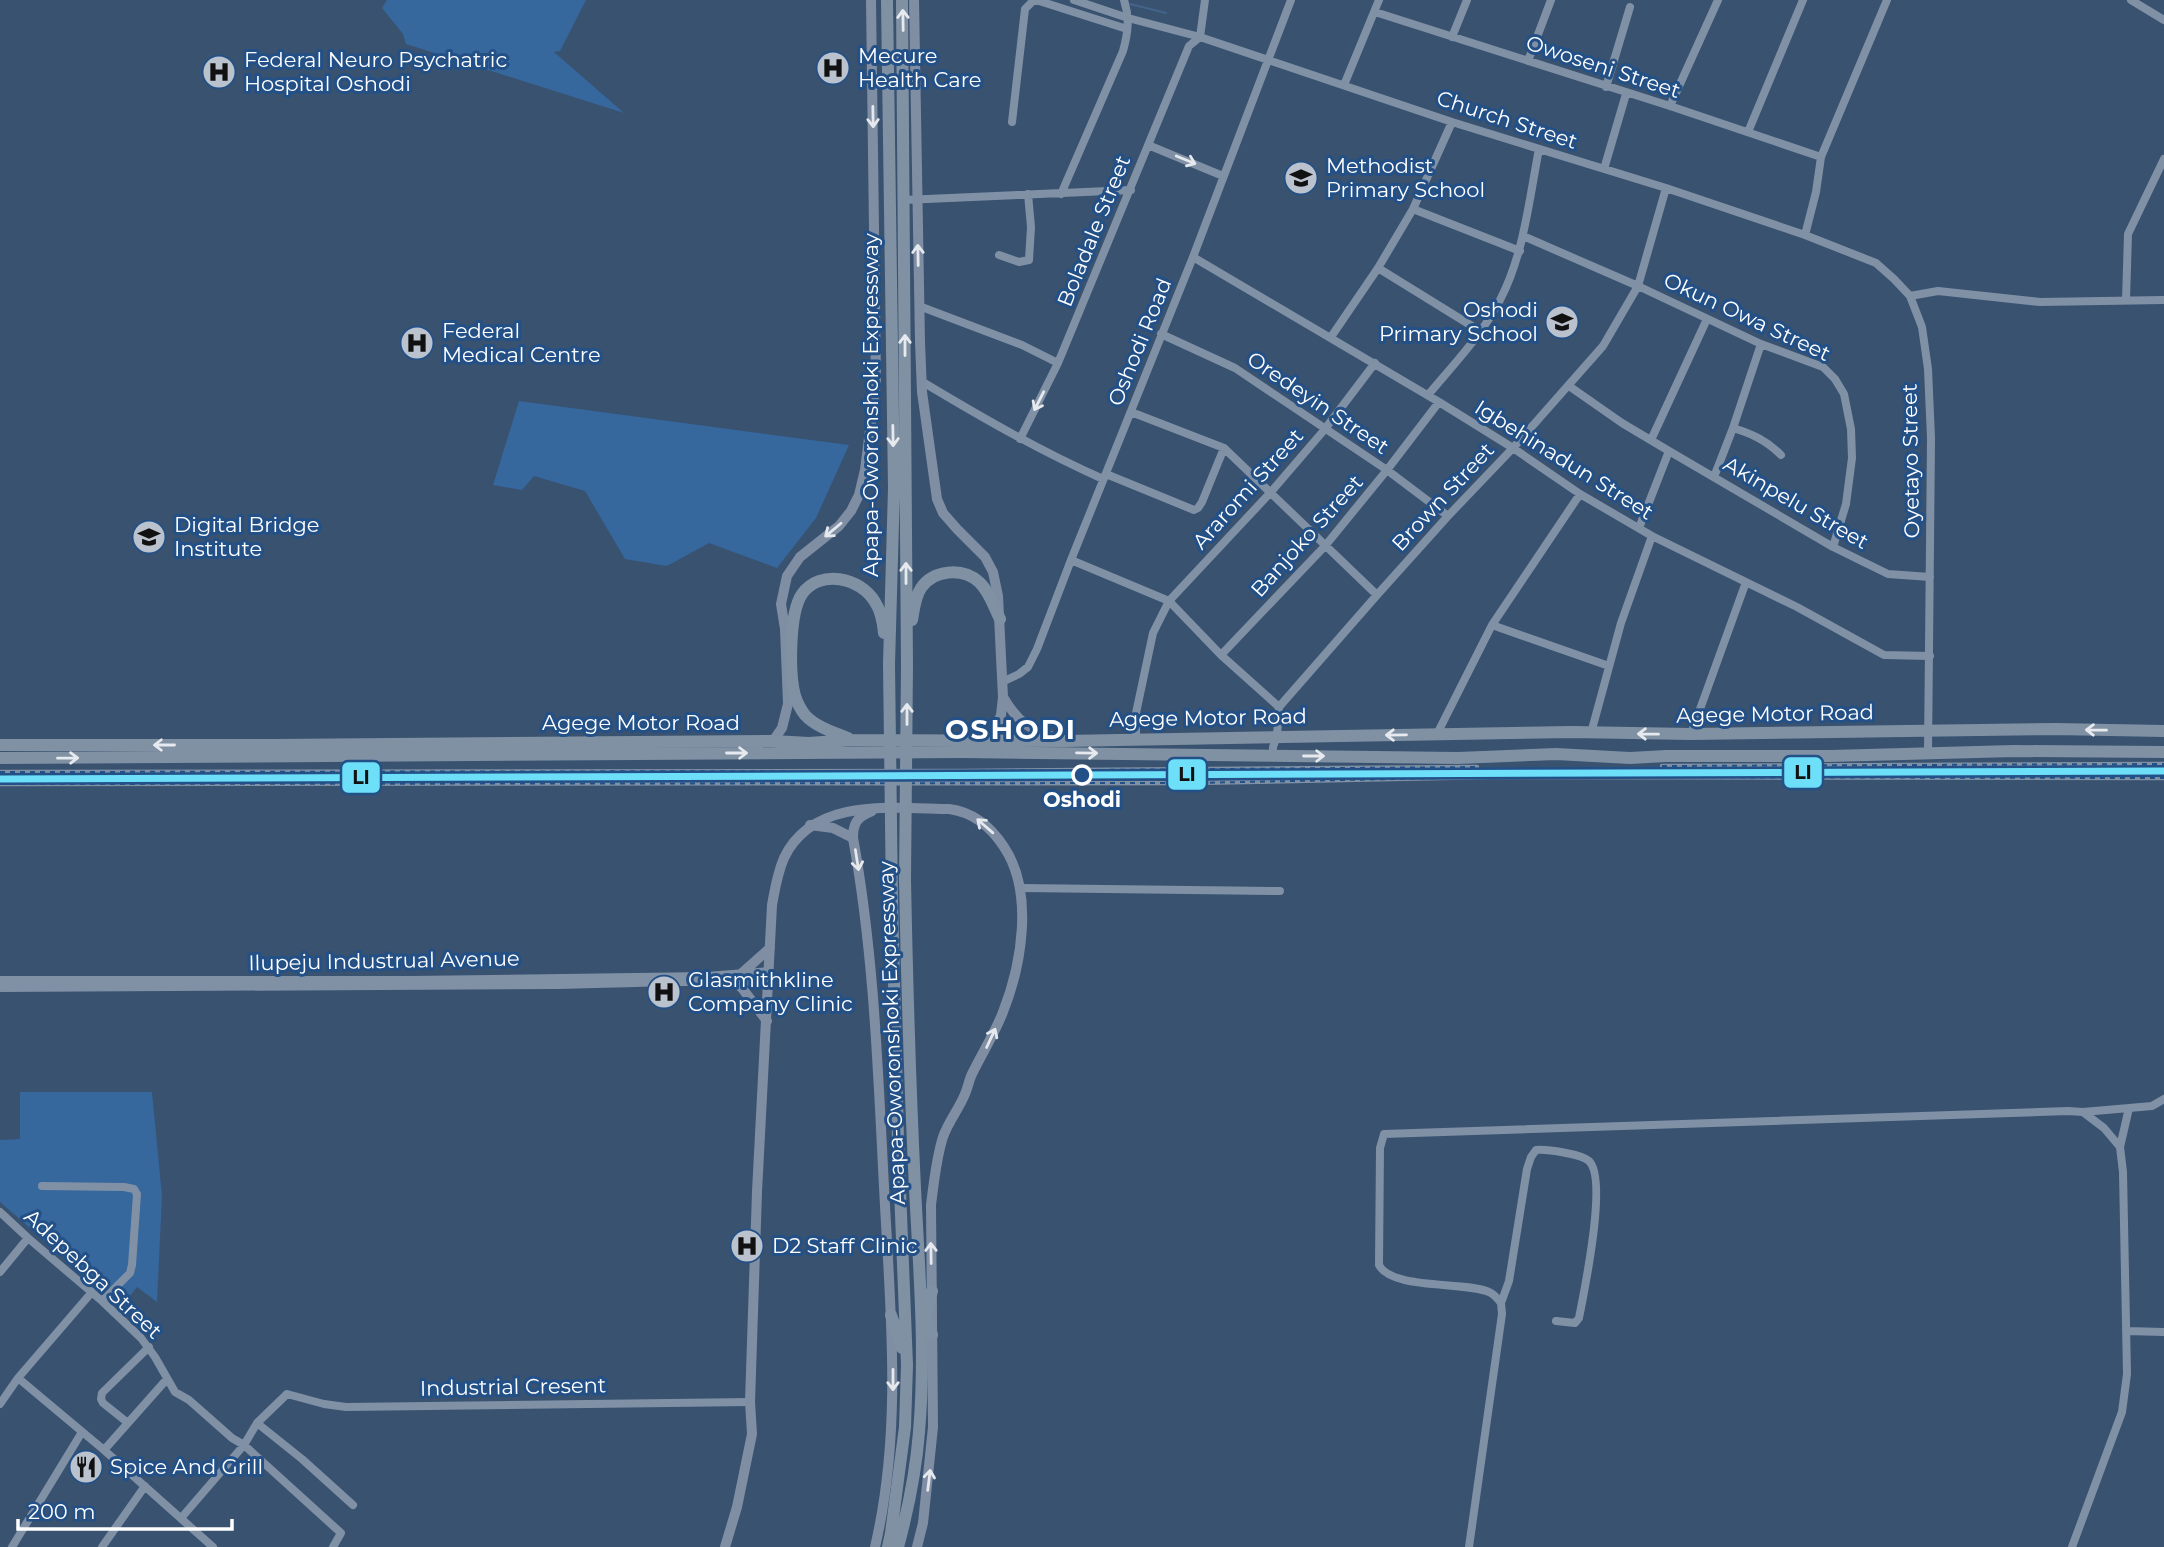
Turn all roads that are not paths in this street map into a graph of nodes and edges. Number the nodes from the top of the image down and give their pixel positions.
1 (871, 0) edge
2 (887, 0) edge
3 (902, 0) edge
4 (914, 0) edge
5 (1035, 0) edge
6 (1074, 0) edge
7 (1205, 0) edge
8 (1291, 0) edge
9 (1379, 0) edge
10 (1467, 0) edge
11 (1551, 0) edge
12 (1718, 0) edge
13 (1803, 0) edge
14 (1887, 0) edge
15 (2131, 0) edge
16 (1125, 3) edge
17 (1630, 7) dead end
18 (1374, 12) junction
19 (1128, 18) junction
20 (2164, 20) edge
21 (1127, 29) junction
22 (1200, 37) junction
23 (1452, 37) junction
24 (1268, 61) junction
25 (1528, 61) junction
26 (1344, 85) junction
27 (1606, 87) junction
28 (1626, 94) junction
29 (1670, 106) junction
30 (1012, 121) dead end
31 (1452, 122) junction
32 (1748, 132) junction
33 (1148, 145) junction
34 (1539, 149) junction
35 (1821, 157) junction
36 (2164, 159) edge
37 (1604, 169) junction
38 (1223, 176) junction
39 (1666, 188) junction
40 (1131, 190) junction
41 (1028, 194) junction
42 (1061, 194) junction
43 (911, 200) junction
44 (1413, 209) junction
45 (1805, 235) junction
46 (1523, 236) junction
47 (1520, 251) junction
48 (999, 255) dead end
49 (1193, 257) junction
50 (1378, 268) junction
51 (1638, 286) junction
52 (1910, 296) junction
53 (2126, 300) junction
54 (2164, 300) edge
55 (919, 306) junction
56 (1707, 319) junction
57 (1480, 331) junction
58 (1161, 334) junction
59 (1331, 337) junction
60 (1761, 344) junction
61 (1058, 363) junction
62 (1375, 363) junction
63 (922, 381) junction
64 (1569, 386) junction
65 (1428, 395) junction
66 (1439, 402) junction
67 (1131, 412) junction
68 (1733, 428) junction
69 (1325, 429) junction
70 (1020, 439) junction
71 (1651, 440) junction
72 (1224, 448) junction
73 (1513, 448) junction
74 (1669, 451) junction
75 (1782, 455) dead end
76 (1387, 470) junction
77 (1104, 476) junction
78 (1714, 477) junction
79 (1271, 492) junction
80 (1580, 494) junction
81 (1448, 516) junction
82 (1639, 528) junction
83 (1652, 536) junction
84 (1325, 546) junction
85 (1833, 547) junction
86 (1071, 561) junction
87 (1930, 578) junction
88 (1746, 582) junction
89 (1377, 594) junction
90 (1170, 601) junction
91 (1000, 619) junction
92 (1492, 625) junction
93 (1221, 655) junction
94 (1930, 656) junction
95 (889, 664) junction
96 (907, 665) junction
97 (1609, 666) junction
98 (1002, 682) junction
99 (1003, 697) junction
100 (1279, 707) junction
101 (1928, 731) junction
102 (2164, 731) edge
103 (1591, 733) junction
104 (1437, 734) junction
105 (1691, 734) junction
106 (1277, 736) junction
107 (1136, 738) junction
108 (851, 740) junction
109 (991, 740) junction
110 (774, 741) junction
111 (1064, 741) junction
112 (0, 745) edge
113 (625, 748) junction
114 (2164, 752) edge
115 (1928, 753) junction
116 (1273, 756) junction
117 (0, 758) edge
118 (878, 809) junction
119 (810, 825) junction
120 (853, 838) junction
121 (1021, 888) junction
122 (1280, 891) dead end
123 (770, 948) junction
124 (742, 973) junction
125 (769, 976) junction
126 (0, 980) edge
127 (732, 981) junction
128 (0, 988) edge
129 (767, 1021) junction
130 (2164, 1099) edge
131 (2129, 1108) junction
132 (2083, 1112) junction
133 (2120, 1147) junction
134 (42, 1186) dead end
135 (0, 1212) edge
136 (28, 1238) junction
137 (0, 1272) edge
138 (919, 1276) junction
139 (932, 1291) junction
140 (92, 1292) junction
141 (103, 1301) junction
142 (905, 1303) junction
143 (1501, 1303) junction
144 (925, 1314) junction
145 (891, 1315) junction
146 (1556, 1321) dead end
147 (896, 1331) junction
148 (2126, 1331) junction
149 (926, 1332) junction
150 (2164, 1332) edge
151 (892, 1345) junction
152 (149, 1347) junction
153 (907, 1363) junction
154 (18, 1378) junction
155 (167, 1379) junction
156 (750, 1402) junction
157 (0, 1404) edge
158 (128, 1423) junction
159 (257, 1423) junction
160 (82, 1432) junction
161 (246, 1442) junction
162 (104, 1450) junction
163 (145, 1486) junction
164 (353, 1505) dead end
165 (181, 1517) junction
166 (12, 1547) edge
167 (102, 1547) edge
168 (213, 1547) edge
169 (333, 1547) edge
170 (725, 1547) edge
171 (875, 1547) edge
172 (888, 1547) edge
173 (898, 1547) edge
174 (917, 1547) edge
175 (1469, 1547) edge
176 (2072, 1547) edge

1 -> 110 main road, Apapa-Oworonshoki Expressway
2 -> 95 highway, Apapa-Oworonshoki Expressway
43 -> 3 highway, Apapa-Oworonshoki Expressway
4 - 43 main road, Apapa-Oworonshoki Expressway
5 - 21 street
5 - 30 street
6 - 19 street, Church Street
7 - 22 street
8 - 24 street, Oshodi Road
9 - 18 street
10 - 23 street
11 - 25 street
12 - 29 street
13 - 32 street
14 - 35 street
15 - 20 street
16 - 19 street
17 - 27 street
18 - 23 street, Owoseni Street
18 - 26 street
19 - 21 street
19 - 22 street, Church Street
21 - 42 street
22 - 24 street, Church Street
22 - 33 street, Boladale Street
23 - 25 street, Owoseni Street
24 - 26 street, Church Street
24 - 38 street, Oshodi Road
25 - 27 street, Owoseni Street
26 - 31 street, Church Street
27 - 28 street, Owoseni Street
28 - 29 street, Owoseni Street
28 - 37 street
29 - 32 street, Owoseni Street
31 - 34 street, Church Street
31 - 44 street
32 - 35 street, Owoseni Street
33 -> 38 street
33 - 40 street, Boladale Street
34 - 37 street, Church Street
34 - 46 street
35 - 45 street
36 - 53 street
37 - 39 street, Church Street
38 - 49 street, Oshodi Road
39 - 45 street, Church Street
39 - 51 street, Brown Street
40 - 42 street
40 - 61 street, Boladale Street
41 - 42 street
41 - 43 street
41 - 48 street
55 -> 43 main road, Apapa-Oworonshoki Expressway
96 -> 43 highway, Apapa-Oworonshoki Expressway
44 - 47 street
44 - 50 street
45 - 52 street, Oyetayo Street
46 - 47 street
46 - 51 street, Okun Owa Street
47 - 57 street
49 - 58 street, Oshodi Road
49 - 59 street, Igbehinadun Street
50 - 57 street
50 - 59 street
51 - 56 street, Okun Owa Street
51 - 64 street, Brown Street
52 - 53 street
52 - 87 street, Oyetayo Street
53 - 54 street
55 - 61 street
55 - 63 main road, Apapa-Oworonshoki Expressway
56 - 60 street, Okun Owa Street
56 - 71 street
57 - 65 street
58 - 67 street, Oshodi Road
58 - 69 street, Oredeyin Street
59 - 62 street, Igbehinadun Street
60 - 68 street
60 - 85 street, Okun Owa Street
61 -> 70 street, Boladale Street
62 - 65 street, Igbehinadun Street
62 - 69 street, Araromi Street
63 - 70 street
63 - 91 main road, Apapa-Oworonshoki Expressway
64 - 71 street, Akinpelu Street
64 - 73 street, Brown Street
65 - 66 street, Igbehinadun Street
66 - 73 street, Igbehinadun Street
66 - 76 street, Banjoko Street
67 - 72 street
67 - 77 street, Oshodi Road
68 - 75 street
68 - 78 street
69 - 76 street, Oredeyin Street
69 - 79 street, Araromi Street
70 - 77 street
71 - 74 street, Akinpelu Street
72 - 77 street
72 - 79 street
73 - 80 street, Igbehinadun Street
73 - 81 street, Brown Street
74 - 78 street, Akinpelu Street
74 - 82 street
76 - 81 street, Oredeyin Street
76 - 84 street, Banjoko Street
77 - 86 street, Oshodi Road
78 - 85 street, Akinpelu Street
79 - 84 street
79 - 90 street, Araromi Street
80 - 82 street, Igbehinadun Street
80 - 92 street
81 - 89 street, Brown Street
82 - 83 street, Igbehinadun Street
83 - 88 street, Igbehinadun Street
83 - 97 street
84 - 89 street
84 - 93 street, Banjoko Street
85 - 87 street, Akinpelu Street
86 - 90 street
86 - 98 street, Oshodi Road
87 - 94 street, Oyetayo Street
88 - 94 street, Igbehinadun Street
88 - 105 street
89 - 100 street, Brown Street
90 - 93 street
90 - 107 street, Araromi Street
91 - 96 highway
91 - 98 main road, Apapa-Oworonshoki Expressway
92 - 97 street
92 - 104 street
93 - 100 street
94 - 101 street, Oyetayo Street
95 - 108 highway
95 - 142 highway, Apapa-Oworonshoki Expressway, bridge
138 -> 96 highway, Apapa-Oworonshoki Expressway, bridge
97 - 103 street
98 - 99 main road, Apapa-Oworonshoki Expressway
99 - 109 main road, Apapa-Oworonshoki Expressway
99 - 111 main road
100 - 106 street
102 -> 101 highway, Agege Motor Road
101 - 105 highway, Agege Motor Road
101 - 115 street, Oyetayo Street
103 - 104 highway, Agege Motor Road
105 -> 103 highway, Agege Motor Road
104 -> 106 highway, Agege Motor Road
106 - 107 highway, Agege Motor Road
106 - 116 street
107 - 111 highway, Agege Motor Road
108 - 109 highway, Agege Motor Road
108 - 110 highway, Agege Motor Road
109 - 111 highway, Agege Motor Road
110 - 113 highway, Agege Motor Road
113 -> 112 highway, Agege Motor Road
113 -> 116 highway, Agege Motor Road
117 -> 113 highway, Agege Motor Road
114 - 115 highway, Agege Motor Road
116 -> 115 highway, Agege Motor Road
118 - 119 main road, Apapa-Oworonshoki Expressway
118 - 120 main road
121 -> 118 main road, Apapa-Oworonshoki Expressway
119 - 120 main road, Apapa-Oworonshoki Expressway
119 - 123 main road
120 -> 145 main road, Apapa-Oworonshoki Expressway
121 - 122 street
139 -> 121 main road, Apapa-Oworonshoki Expressway
123 - 124 main road
123 - 125 main road
124 - 125 street, Ilupeju Industrual Avenue
124 - 126 street, Ilupeju Industrual Avenue
125 - 127 street, Ilupeju Industrual Avenue
125 - 129 main road
127 - 128 street, Ilupeju Industrual Avenue
127 - 129 main road
129 - 156 main road
130 - 131 street
131 - 132 street
131 - 133 street
132 - 133 street
132 - 143 street
133 - 148 street
134 - 141 street
135 - 136 street, Adepebga Street
136 - 137 street
136 - 140 street, Adepebga Street
138 - 144 highway
138 - 149 highway, Apapa-Oworonshoki Expressway
139 - 144 highway
139 - 149 main road, Apapa-Oworonshoki Expressway
140 - 141 street, Adepebga Street
140 - 154 street
141 - 152 street, Adepebga Street
142 - 147 highway
142 - 153 highway, Apapa-Oworonshoki Expressway
143 - 146 street
143 - 175 street
144 - 149 highway
145 - 147 highway
145 - 151 main road, Apapa-Oworonshoki Expressway
147 - 151 highway
147 - 153 highway
148 - 150 street
148 - 176 street
149 - 173 highway, Apapa-Oworonshoki Expressway
174 -> 149 main road, Apapa-Oworonshoki Expressway
151 -> 171 main road, Apapa-Oworonshoki Expressway
152 - 155 street, Adepebga Street
152 - 158 street
153 - 172 highway, Apapa-Oworonshoki Expressway
154 - 157 street
154 - 160 street
155 - 158 street
155 - 161 street, Adepebga Street
156 - 159 street, Industrial Cresent
156 - 170 main road
158 - 162 street
159 - 161 street
159 - 164 street
160 - 162 street
160 - 166 street
161 - 165 street
161 - 169 street, Adepebga Street
162 - 163 street
163 - 165 street
163 - 167 street
165 - 168 street

